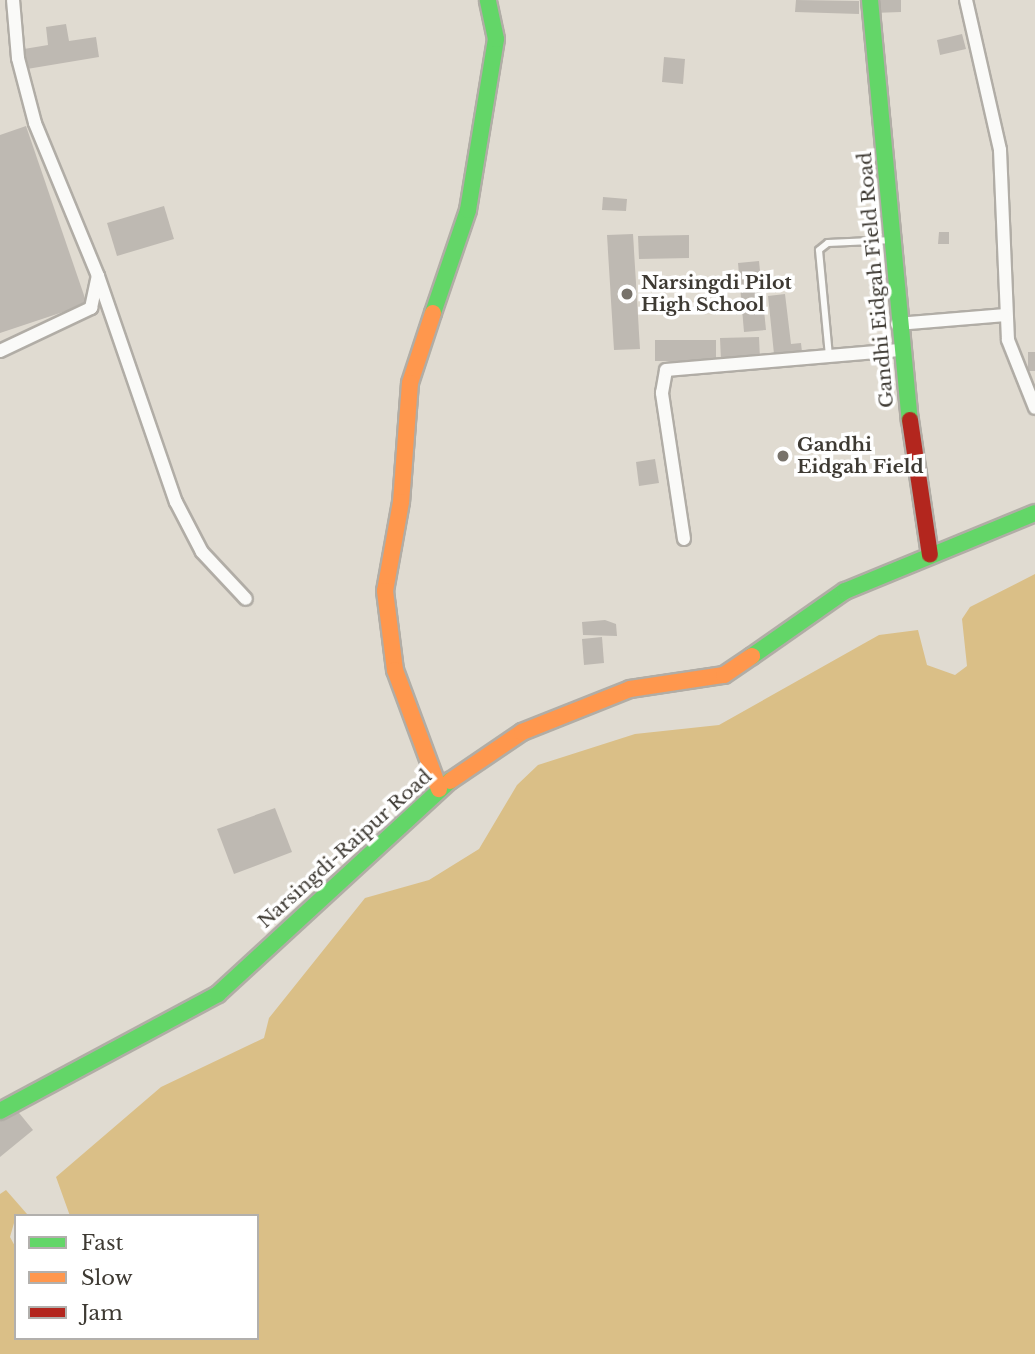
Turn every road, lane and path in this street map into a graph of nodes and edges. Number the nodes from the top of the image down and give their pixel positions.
1 (13, 0) edge
2 (488, 0) edge
3 (870, 0) edge
4 (966, 0) edge
5 (895, 240) junction
6 (98, 276) junction
7 (1006, 315) junction
8 (897, 324) junction
9 (900, 350) junction
10 (0, 351) edge
11 (829, 356) junction
12 (1035, 408) edge
13 (1035, 513) edge
14 (684, 539) dead end
15 (930, 555) junction
16 (246, 598) dead end
17 (439, 789) junction
18 (0, 1111) edge

1 - 6 street
2 - 17 street
3 - 5 street, Gandhi Eidgah Field Road
4 - 7 street
5 - 8 street, Gandhi Eidgah Field Road
5 - 11 lane
6 - 10 street
6 - 16 street
7 - 8 street
7 - 12 street
8 - 9 street, Gandhi Eidgah Field Road
9 - 11 street
9 - 15 street, Gandhi Eidgah Field Road
11 - 14 street
13 - 15 street, Narsingdi-Raipur Road
15 - 17 street, Narsingdi-Raipur Road
17 - 18 street, Narsingdi-Raipur Road

